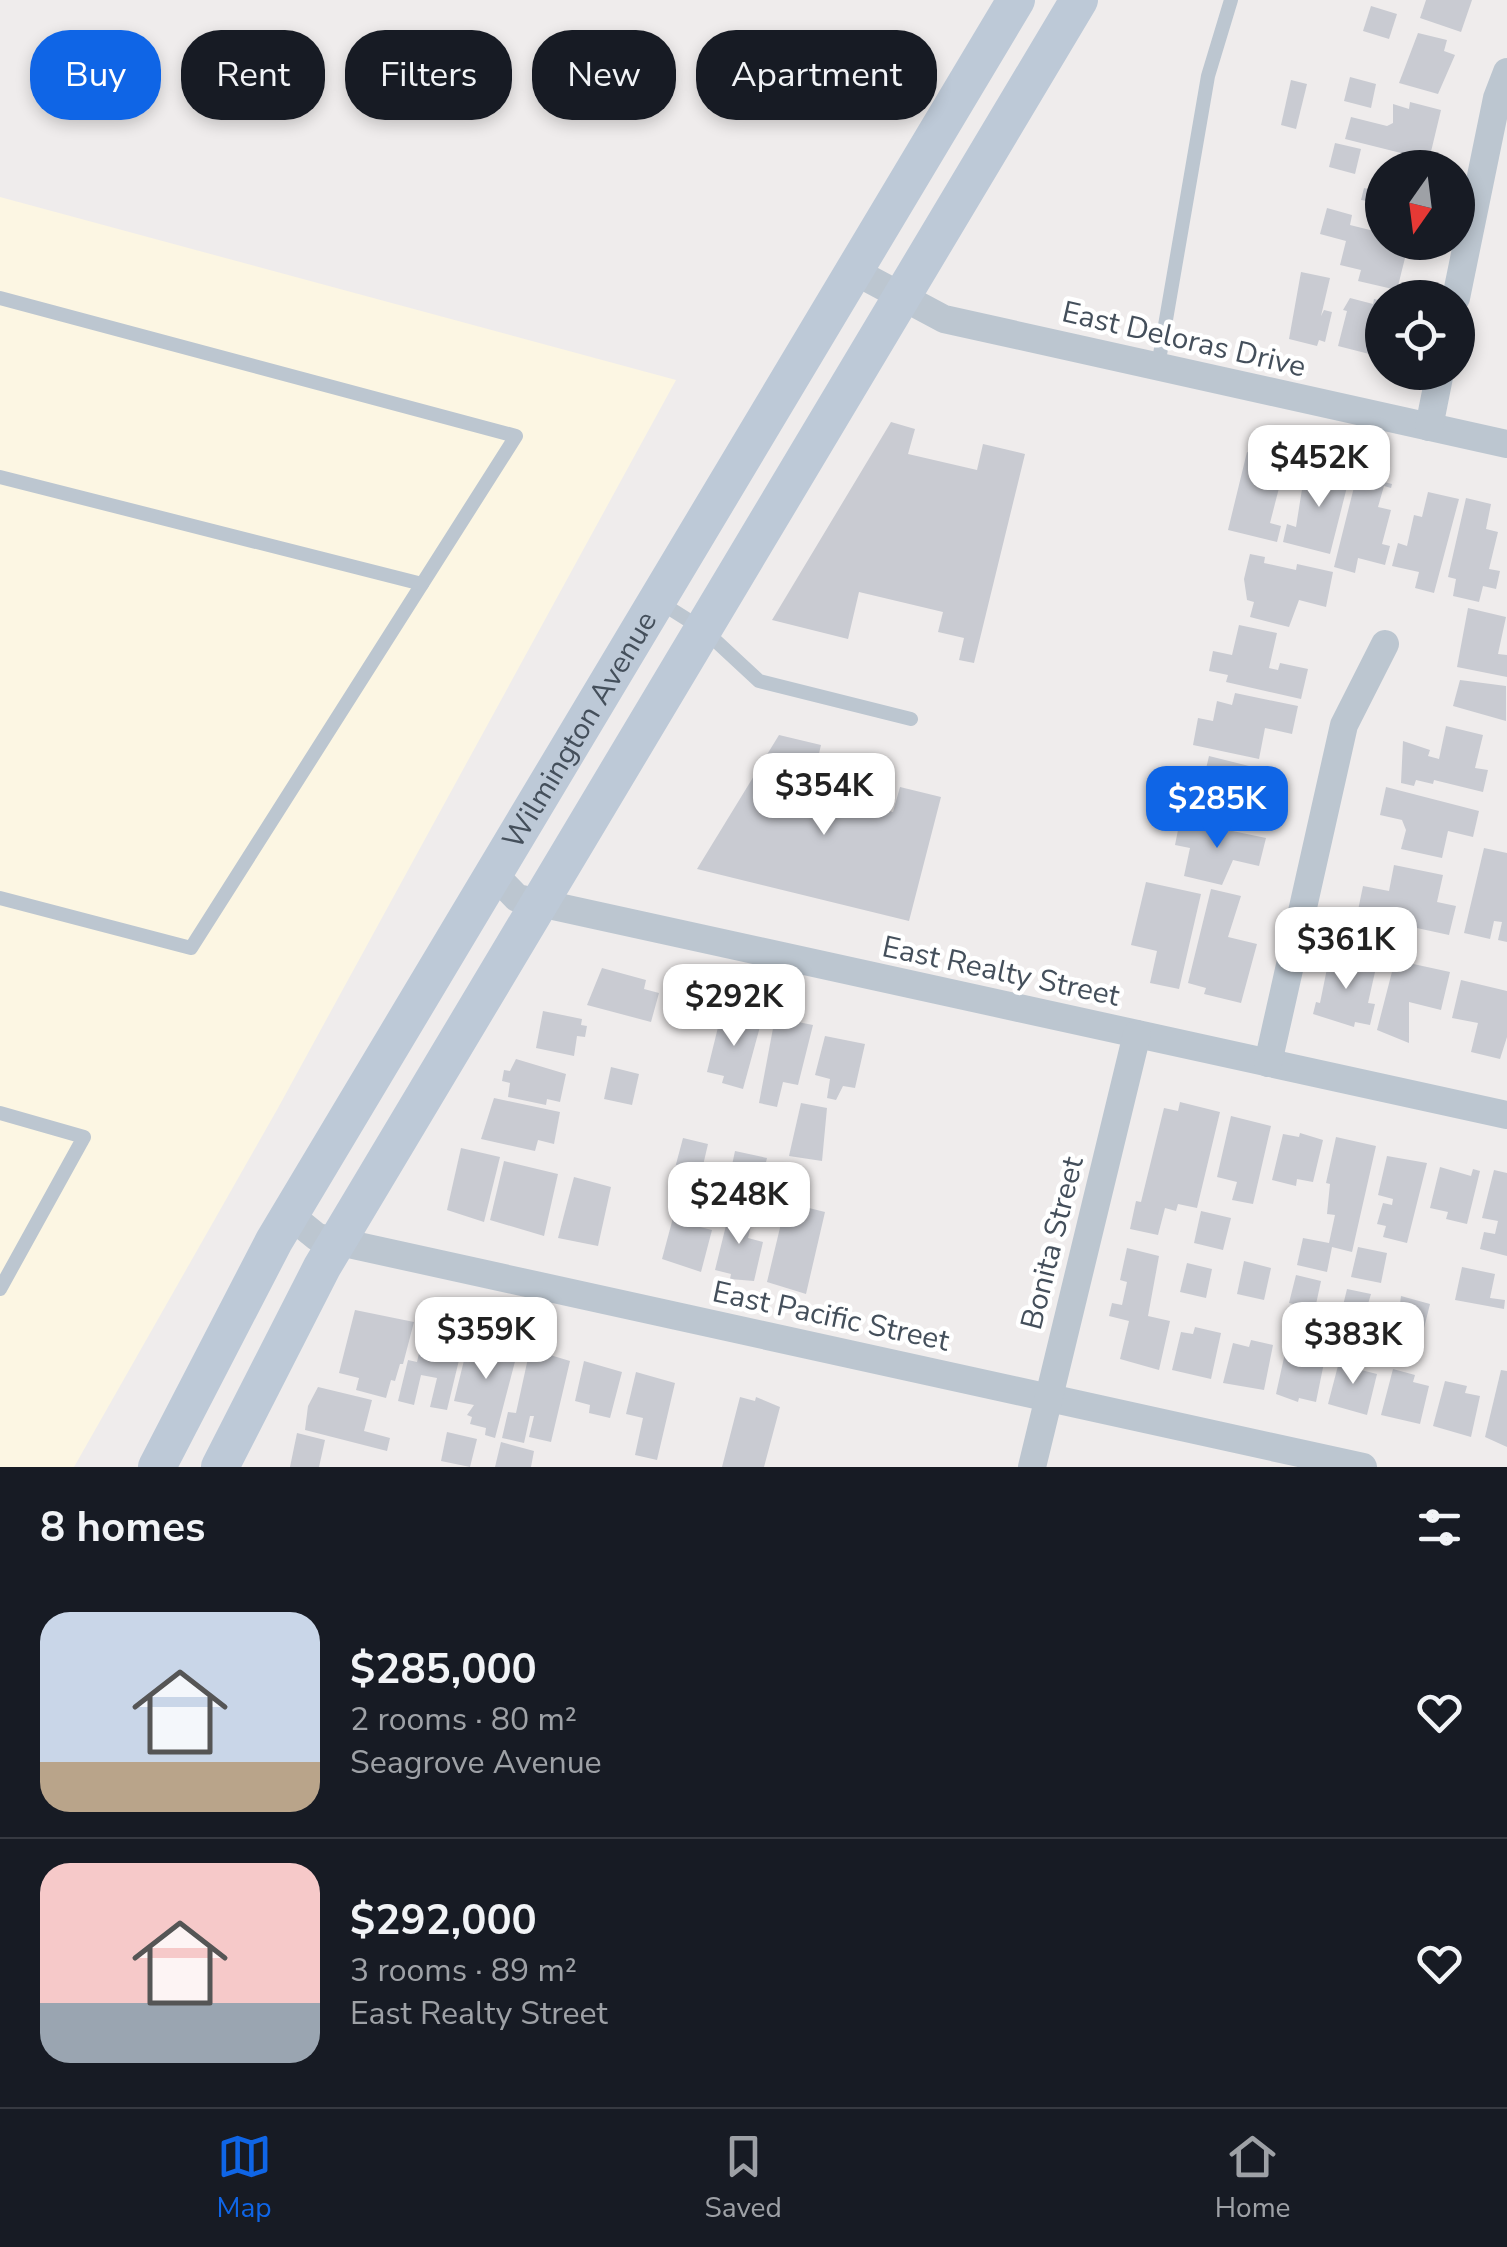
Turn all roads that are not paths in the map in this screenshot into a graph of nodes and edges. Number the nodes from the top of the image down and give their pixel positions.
1 (1016, 0) edge
2 (1079, 0) edge
3 (1231, 0) edge
4 (1507, 72) edge
5 (856, 272) junction
6 (1460, 280) edge
7 (0, 298) edge
8 (900, 298) junction
9 (1158, 366) junction
10 (1436, 390) edge
11 (1428, 427) junction
12 (1507, 444) edge
13 (0, 477) edge
14 (422, 584) junction
15 (658, 601) junction
16 (704, 630) junction
17 (1385, 644) dead end
18 (912, 719) dead end
19 (492, 872) junction
20 (0, 898) edge
21 (540, 903) junction
22 (1136, 1034) junction
23 (1268, 1063) junction
24 (0, 1114) edge
25 (1507, 1116) edge
26 (291, 1216) junction
27 (338, 1241) junction
28 (0, 1290) edge
29 (1048, 1398) junction
30 (157, 1467) edge
31 (220, 1467) edge
32 (1032, 1467) edge
33 (1363, 1467) edge

1 - 5 main road, Wilmington Avenue
2 - 8 main road, Wilmington Avenue
3 - 9 lane
4 - 6 street
5 - 8 street, East Deloras Drive
5 - 15 main road, Wilmington Avenue
7 - 14 lane
8 - 9 street, East Deloras Drive
8 - 16 main road, Wilmington Avenue
9 - 11 street, East Deloras Drive
10 - 11 street
11 - 12 street, East Deloras Drive
13 - 14 lane
14 - 20 lane
15 - 16 lane
15 - 19 main road, Wilmington Avenue
16 - 18 lane
16 - 21 main road, Wilmington Avenue
17 - 23 street
19 - 21 street, East Realty Street
19 - 26 main road, Wilmington Avenue
21 - 22 street, East Realty Street
21 - 27 main road, Wilmington Avenue
22 - 23 street, East Realty Street
22 - 29 street, Bonita Street
23 - 25 street, East Realty Street
24 - 28 lane
26 - 27 street, East Pacific Street
26 - 30 main road, Wilmington Avenue
27 - 29 street, East Pacific Street
27 - 31 main road, Wilmington Avenue
29 - 32 street, Bonita Street
29 - 33 street, East Pacific Street

